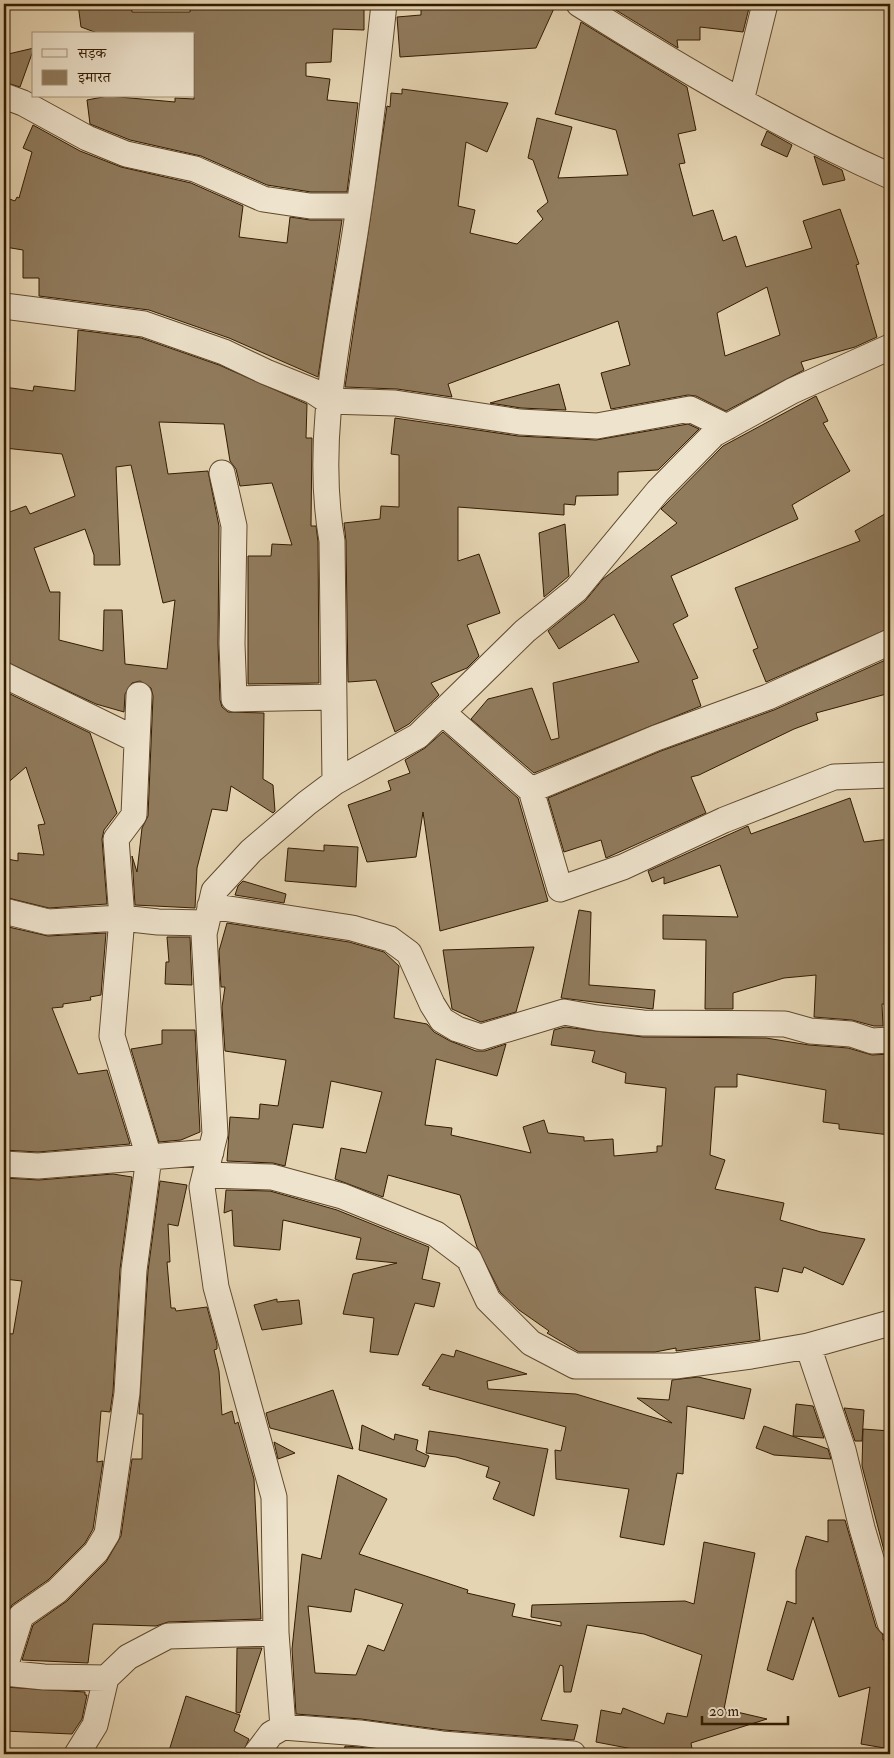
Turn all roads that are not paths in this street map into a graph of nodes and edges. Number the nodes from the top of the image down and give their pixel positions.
1 (384, 4) edge
2 (579, 4) edge
3 (765, 4) edge
4 (4, 96) edge
5 (741, 101) junction
6 (890, 176) edge
7 (360, 206) junction
8 (4, 306) edge
9 (890, 347) edge
10 (328, 401) junction
11 (727, 427) junction
12 (222, 473) dead end
13 (890, 642) edge
14 (4, 675) edge
15 (140, 695) dead end
16 (334, 697) junction
17 (442, 712) junction
18 (137, 740) junction
19 (890, 776) edge
20 (335, 782) junction
21 (531, 790) junction
22 (4, 911) edge
23 (208, 914) junction
24 (122, 918) junction
25 (890, 1040) edge
26 (149, 1157) junction
27 (208, 1163) junction
28 (4, 1164) edge
29 (890, 1323) edge
30 (808, 1346) junction
31 (890, 1623) edge
32 (276, 1633) junction
33 (4, 1671) edge
34 (106, 1678) junction
35 (283, 1726) junction
36 (77, 1754) edge
37 (256, 1754) edge
38 (574, 1754) edge

1 - 7 street
2 - 5 street
3 - 5 street
4 - 7 street
5 - 6 street
7 - 10 street
8 - 10 street
9 - 11 street
10 - 11 street
10 - 16 street
11 - 17 street
12 - 16 street
13 - 21 street
14 - 18 street
15 - 18 street
16 - 20 street
17 - 20 street
17 - 21 street
18 - 24 street
19 - 21 street
20 - 23 street
22 - 24 street
23 - 24 street
23 - 25 street
23 - 27 street
24 - 26 street
26 - 27 street
26 - 28 street
26 - 33 street
27 - 30 street
27 - 32 street
29 - 30 street
30 - 31 street
32 - 34 street
32 - 35 street
33 - 34 street
34 - 36 street
35 - 37 street
35 - 38 street

